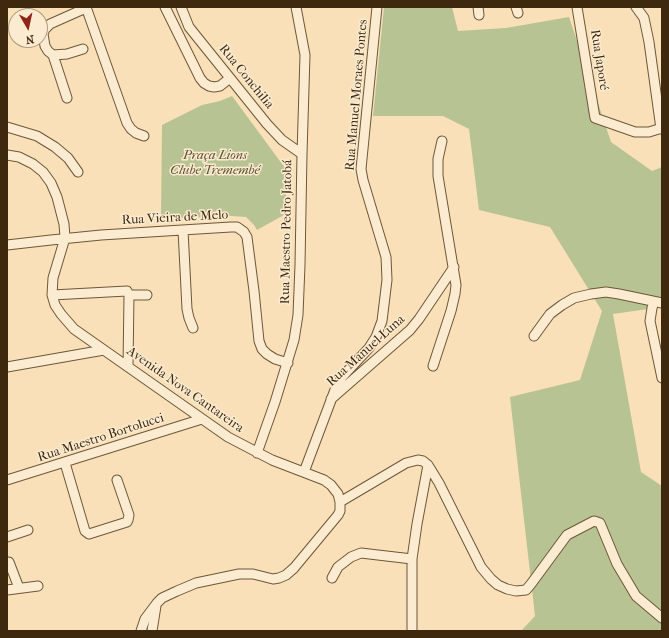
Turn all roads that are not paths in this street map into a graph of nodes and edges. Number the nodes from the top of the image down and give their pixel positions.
1 (86, 7) edge
2 (165, 7) edge
3 (181, 7) edge
4 (377, 7) edge
5 (577, 7) edge
6 (636, 7) edge
7 (300, 8) edge
8 (83, 49) dead end
9 (53, 55) junction
10 (662, 58) edge
11 (652, 60) junction
12 (230, 78) junction
13 (67, 98) dead end
14 (7, 126) edge
15 (661, 128) edge
16 (144, 136) dead end
17 (442, 141) dead end
18 (302, 154) junction
19 (7, 155) edge
20 (78, 172) dead end
21 (183, 230) junction
22 (65, 238) junction
23 (7, 245) edge
24 (454, 267) junction
25 (52, 295) junction
26 (129, 295) junction
27 (147, 295) dead end
28 (658, 302) edge
29 (193, 328) dead end
30 (534, 336) dead end
31 (104, 350) junction
32 (288, 363) junction
33 (128, 366) junction
34 (433, 366) dead end
35 (7, 367) edge
36 (661, 373) edge
37 (330, 400) junction
38 (202, 419) junction
39 (257, 452) junction
40 (65, 463) junction
41 (428, 465) junction
42 (304, 472) junction
43 (7, 480) edge
44 (116, 480) dead end
45 (340, 502) junction
46 (28, 530) dead end
47 (7, 537) edge
48 (412, 559) junction
49 (9, 562) dead end
50 (332, 578) dead end
51 (38, 586) dead end
52 (19, 588) junction
53 (7, 590) edge
54 (157, 603) junction
55 (662, 618) edge
56 (141, 631) edge
57 (152, 631) edge
58 (412, 631) edge

1 - 9 street
1 - 16 street
2 - 12 street
3 - 12 street, Rua Conchilia
4 - 37 street, Rua Manuel Moraes Pontes
5 - 15 street, Rua Japoré
6 - 11 street
7 - 18 street, Rua Maestro Pedro Jatobá
8 - 9 street
9 - 13 street
10 - 11 street
11 - 15 street
12 - 18 street, Rua Conchilia
14 - 20 street
17 - 24 street
18 - 32 street, Rua Maestro Pedro Jatobá
19 - 22 street, Avenida Nova Cantareira
21 - 22 street, Rua Vieira de Melo
21 - 29 street
21 - 32 street, Rua Vieira de Melo
22 - 23 street, Rua Vieira de Melo
22 - 25 street, Avenida Nova Cantareira
24 - 34 street
24 - 37 street, Rua Manuel Luna
25 - 26 street
25 - 31 street, Avenida Nova Cantareira
26 - 27 street
26 - 33 street
28 - 30 street
28 - 36 street
31 - 33 street, Avenida Nova Cantareira
31 - 35 street
32 - 39 street, Rua Maestro Pedro Jatobá
33 - 38 street, Avenida Nova Cantareira
37 - 42 street, Rua Manuel Moraes Pontes
38 - 39 street, Avenida Nova Cantareira
38 - 40 street, Rua Maestro Bortolucci
39 - 42 street, Avenida Nova Cantareira
40 - 43 street, Rua Maestro Bortolucci
40 - 44 street
41 - 45 street
41 - 48 street
41 - 55 street
42 - 45 street, Avenida Nova Cantareira
45 - 54 street
46 - 47 street
48 - 50 street
48 - 58 street
49 - 52 street
51 - 52 street
52 - 53 street
54 - 56 street
54 - 57 street

